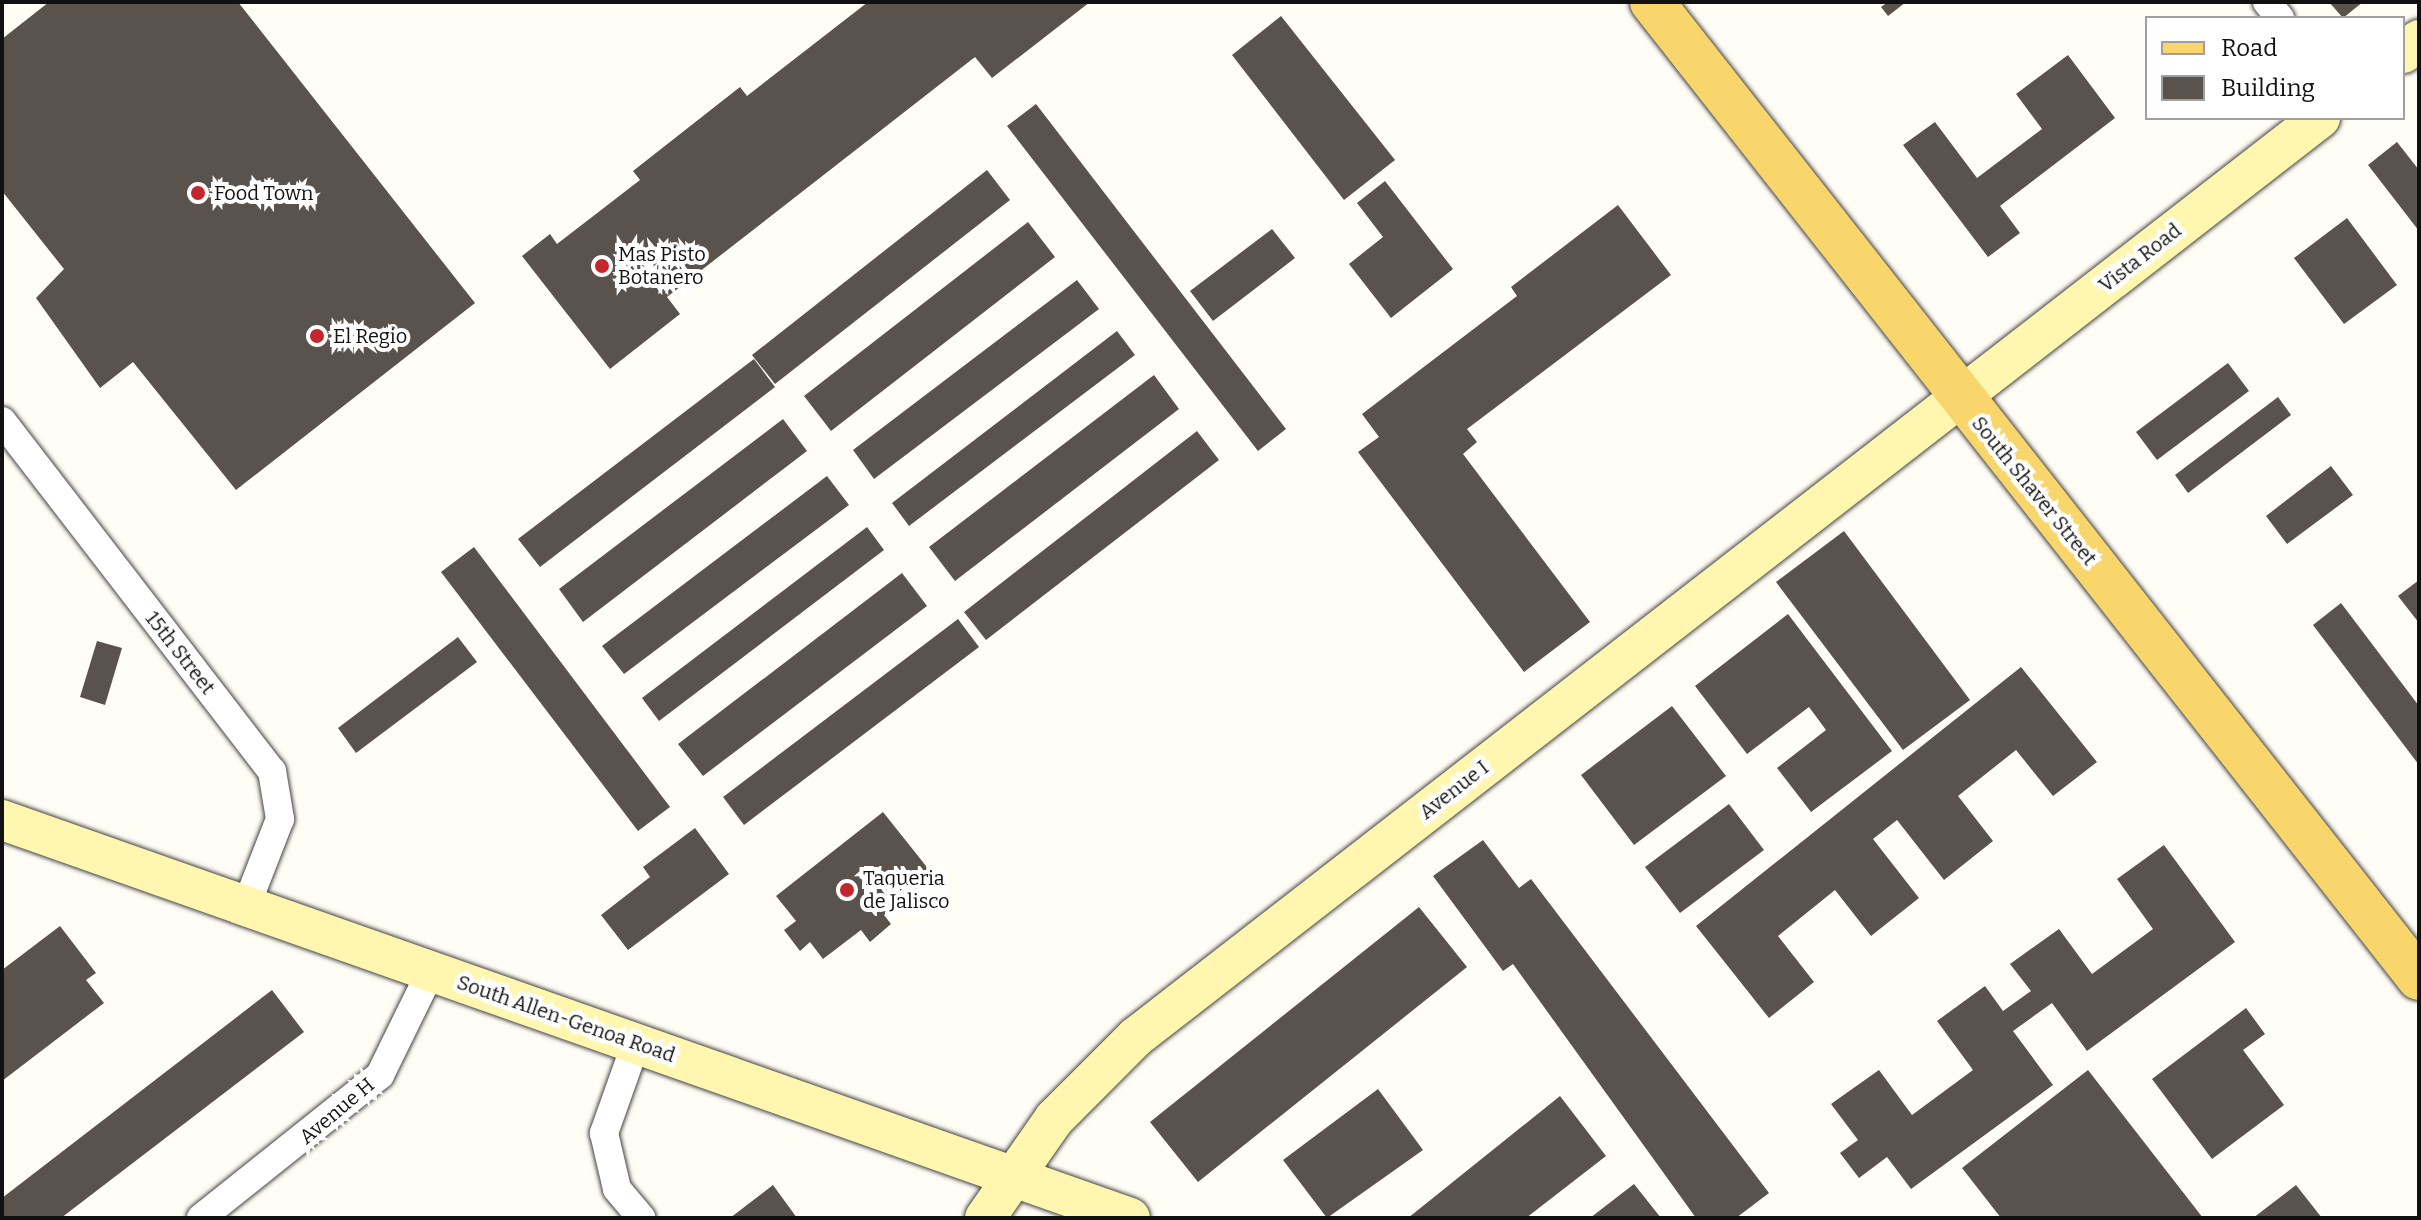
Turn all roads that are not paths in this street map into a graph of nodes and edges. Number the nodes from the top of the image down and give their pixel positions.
1 (1652, 2) edge
2 (2317, 120) edge
3 (1959, 397) junction
4 (2, 421) edge
5 (2, 820) edge
6 (246, 906) junction
7 (431, 971) junction
8 (2419, 978) edge
9 (636, 1043) junction
10 (1011, 1176) junction
11 (201, 1218) edge
12 (641, 1218) edge
13 (985, 1218) edge
14 (1130, 1218) edge

1 - 3 main road, South Shaver Street
2 - 3 street, Vista Road
3 - 8 main road, South Shaver Street
3 - 10 street, Avenue I
4 - 6 street, 15th Street
5 - 6 street, South Allen-Genoa Road
6 - 7 street, South Allen-Genoa Road
7 - 9 street, South Allen-Genoa Road
7 - 11 street, Avenue H
9 - 10 street, South Allen-Genoa Road
9 - 12 street
10 - 13 street, Avenue I
10 - 14 street, South Allen-Genoa Road

